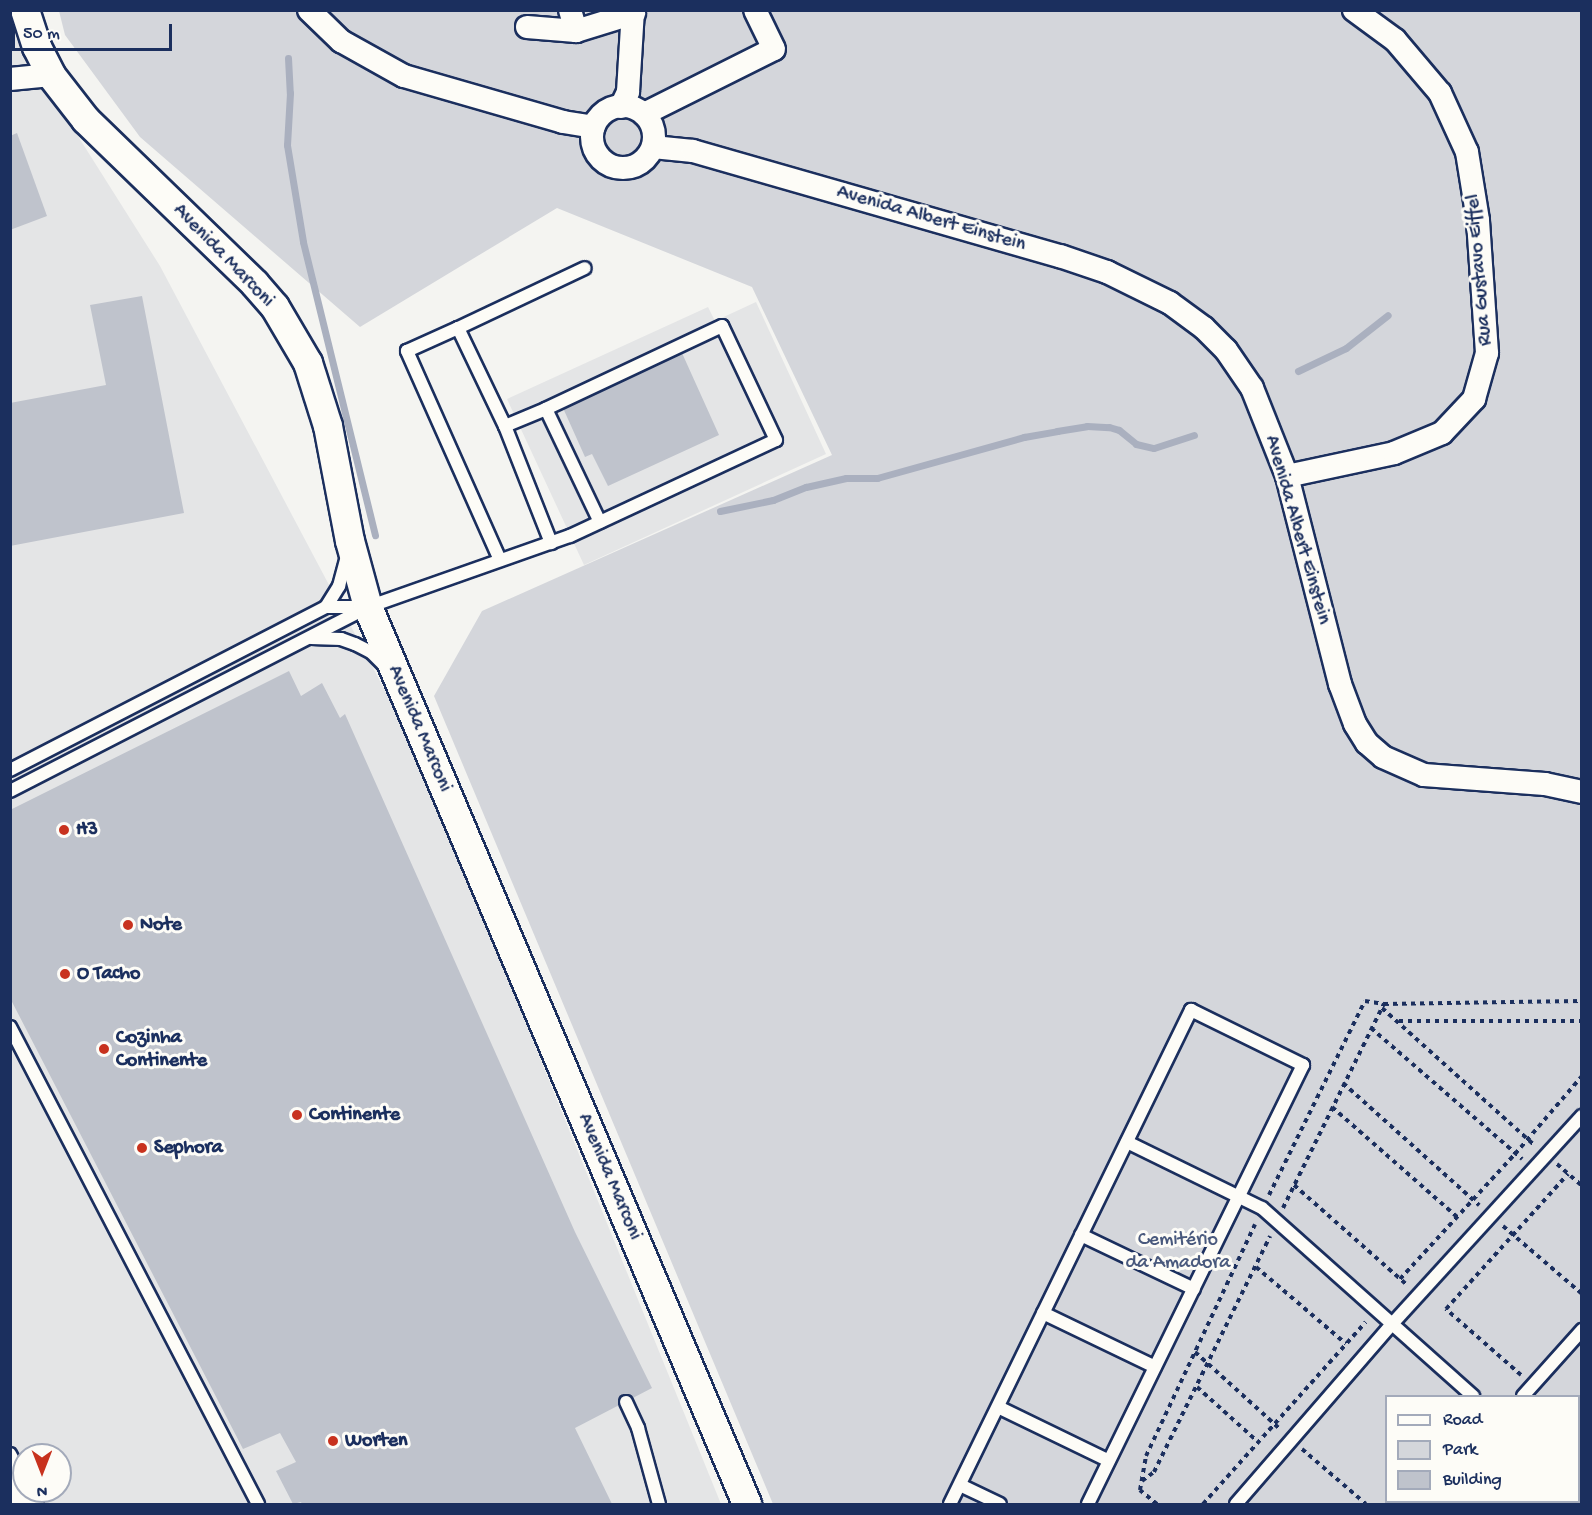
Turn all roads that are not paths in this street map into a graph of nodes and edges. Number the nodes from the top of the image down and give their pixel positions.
1 (26, 10) edge
2 (309, 10) edge
3 (756, 10) edge
4 (1354, 10) edge
5 (633, 12) edge
6 (573, 21) edge
7 (527, 27) dead end
8 (51, 75) junction
9 (10, 79) edge
10 (621, 107) junction
11 (644, 114) junction
12 (594, 127) junction
13 (653, 147) junction
14 (585, 268) dead end
15 (458, 328) junction
16 (546, 409) junction
17 (505, 426) junction
18 (1287, 477) junction
19 (600, 522) junction
20 (350, 540) junction
21 (551, 543) junction
22 (500, 560) junction
23 (326, 607) junction
24 (368, 607) junction
25 (309, 638) junction
26 (398, 679) junction
27 (10, 770) edge
28 (10, 791) edge
29 (1581, 792) edge
30 (10, 1027) edge
31 (1581, 1116) edge
32 (1127, 1142) junction
33 (1239, 1195) junction
34 (1081, 1235) junction
35 (1194, 1289) junction
36 (1043, 1313) junction
37 (1392, 1324) junction
38 (1581, 1330) edge
39 (1155, 1367) junction
40 (1472, 1395) edge
41 (1524, 1395) edge
42 (626, 1402) dead end
43 (998, 1407) junction
44 (1110, 1461) junction
45 (960, 1485) junction
46 (258, 1504) edge
47 (659, 1504) edge
48 (747, 1504) edge
49 (950, 1504) edge
50 (1000, 1504) edge
51 (1089, 1504) edge
52 (1236, 1504) edge

1 - 8 street, Avenida Marconi
2 - 12 street
3 - 11 street
4 - 18 street, Rua Gustavo Eiffel
5 - 6 street
5 - 10 street
6 - 7 street
8 - 9 street
8 - 20 street, Avenida Marconi
10 - 11 street
10 - 12 street
11 - 13 street
12 - 13 street
13 - 18 street, Avenida Albert Einstein
14 - 15 lane
15 - 17 lane
15 - 22 lane
16 - 17 lane
16 - 19 lane
16 - 19 lane
17 - 21 lane
18 - 29 street, Avenida Albert Einstein
19 - 21 lane
20 - 23 lane
20 - 24 street, Avenida Marconi
21 - 22 lane
22 - 24 lane
23 - 24 lane
23 - 27 lane
24 - 25 lane
24 - 26 street, Avenida Marconi
25 - 26 lane
25 - 28 lane
26 - 48 street, Avenida Marconi
30 - 46 lane
31 - 37 lane
32 - 33 lane
32 - 33 lane
32 - 34 lane
33 - 35 lane
33 - 37 lane
34 - 35 lane
34 - 36 lane
35 - 39 lane
36 - 39 lane
36 - 43 lane
37 - 40 lane
37 - 52 lane
38 - 41 lane
39 - 44 lane
42 - 47 lane
43 - 44 lane
43 - 45 lane
44 - 51 lane
45 - 49 lane
45 - 50 lane

